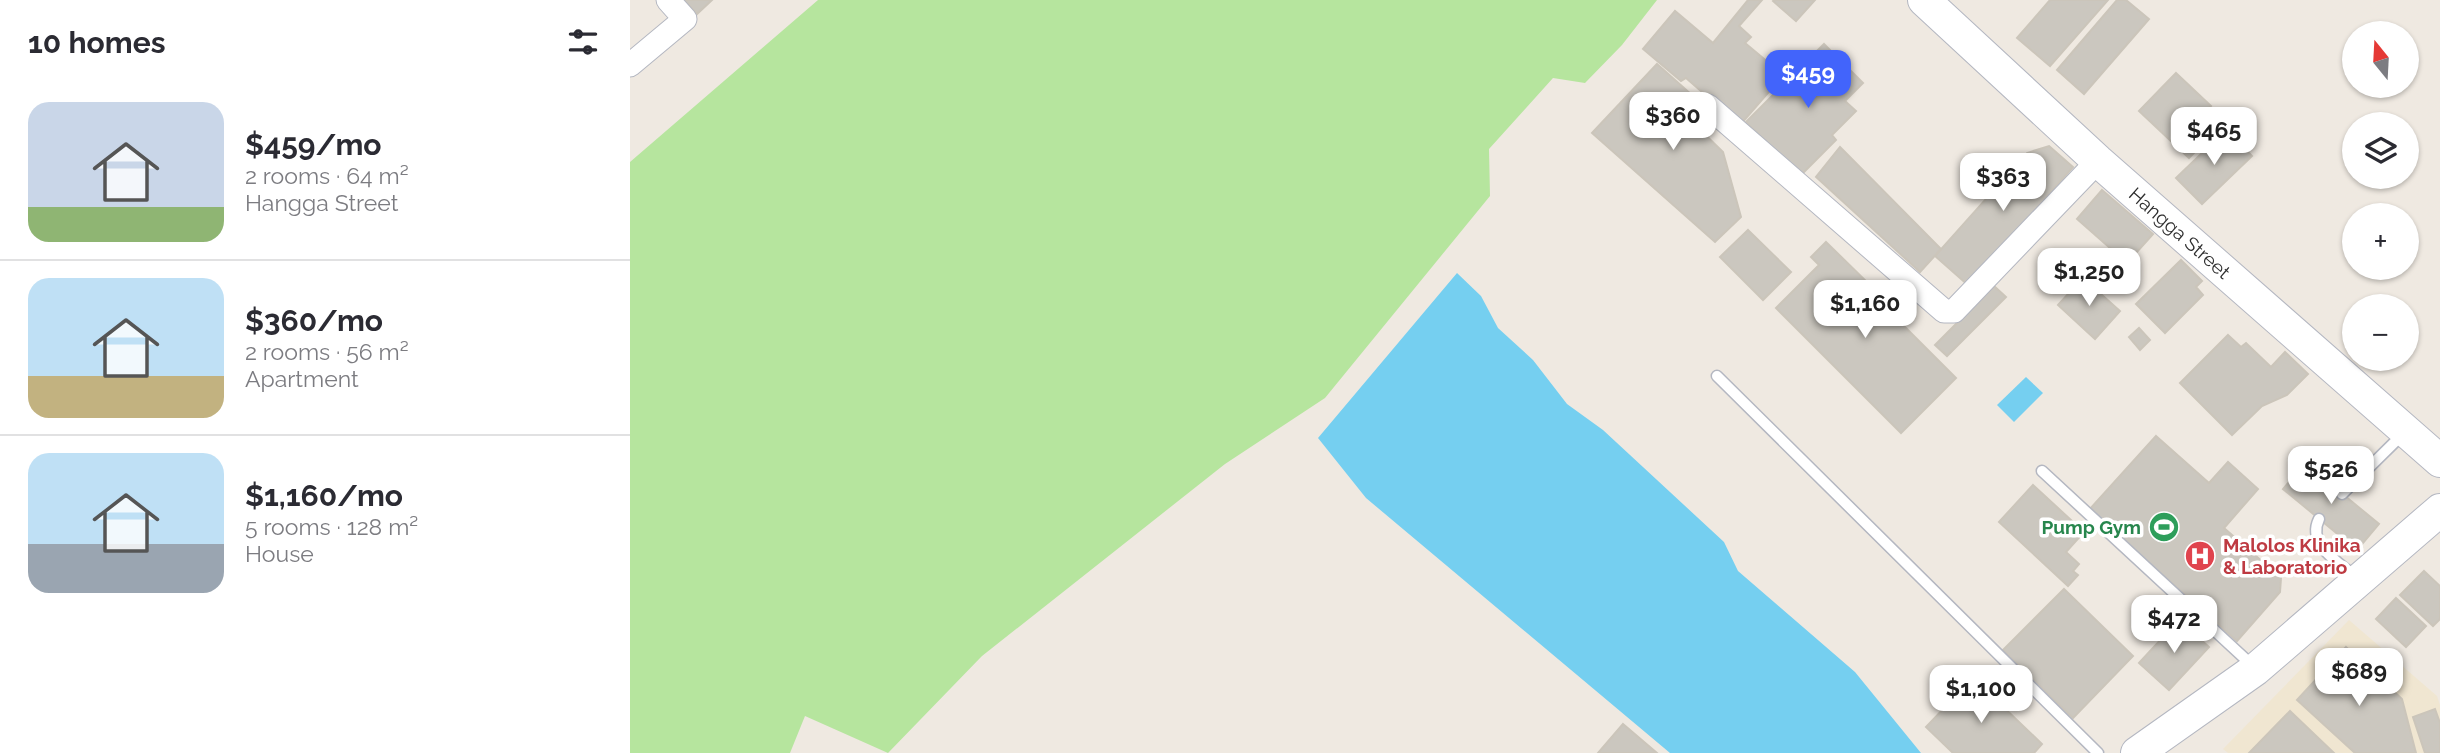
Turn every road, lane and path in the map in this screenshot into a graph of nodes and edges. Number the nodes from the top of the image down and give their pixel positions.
1 (668, 0) edge
2 (1924, 0) edge
3 (630, 65) edge
4 (1707, 106) dead end
5 (2098, 161) junction
6 (1717, 376) dead end
7 (2406, 431) junction
8 (2440, 461) edge
9 (2042, 471) dead end
10 (2342, 494) dead end
11 (2440, 510) edge
12 (2319, 519) dead end
13 (2359, 580) junction
14 (2256, 668) junction
15 (2098, 753) edge
16 (2137, 753) edge

1 - 3 street
2 - 5 street, Hangga Street
4 - 5 street
5 - 7 street, Hangga Street
6 - 15 lane
7 - 8 street, Hangga Street
7 - 10 lane
9 - 14 lane
11 - 13 street
12 - 13 lane
13 - 14 street
14 - 16 street

